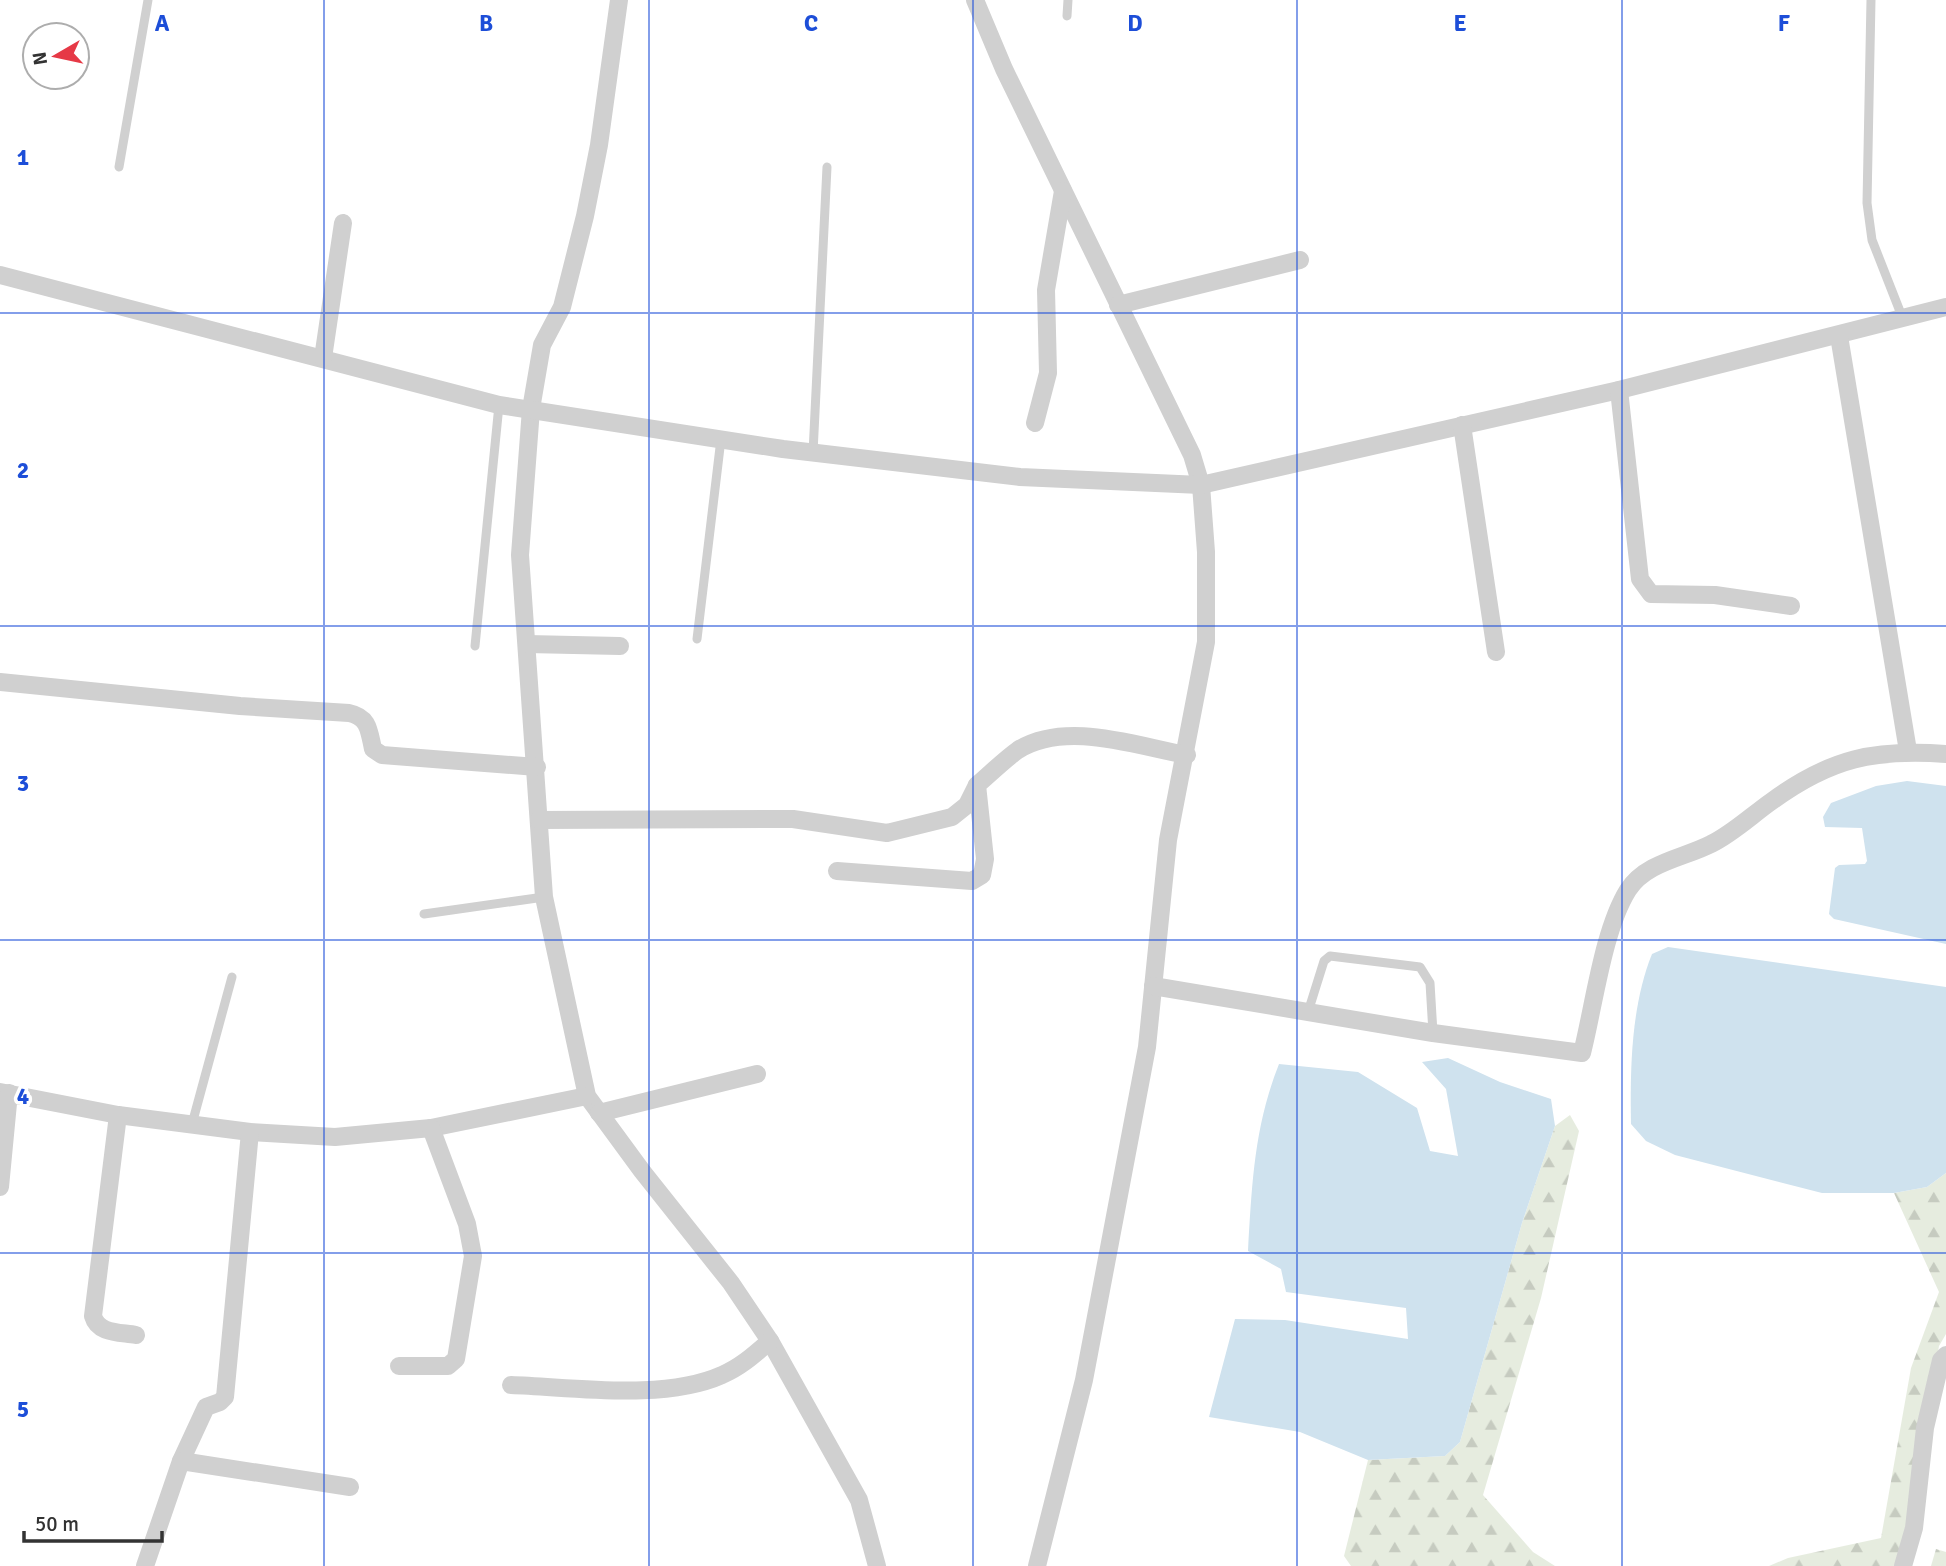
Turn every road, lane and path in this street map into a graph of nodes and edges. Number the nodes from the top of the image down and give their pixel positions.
1 (148, 0) edge
2 (620, 0) edge
3 (975, 0) edge
4 (1068, 0) edge
5 (1871, 0) edge
6 (1066, 16) dead end
7 (118, 167) dead end
8 (827, 167) dead end
9 (1063, 191) junction
10 (343, 223) dead end
11 (1300, 260) dead end
12 (0, 275) edge
13 (1118, 305) junction
14 (1946, 307) edge
15 (1903, 319) junction
16 (1839, 336) junction
17 (323, 358) junction
18 (1619, 390) junction
19 (499, 404) junction
20 (531, 409) junction
21 (1035, 423) dead end
22 (1462, 425) junction
23 (721, 439) junction
24 (813, 453) junction
25 (1201, 485) junction
26 (1791, 606) dead end
27 (697, 639) dead end
28 (527, 644) junction
29 (475, 646) dead end
30 (620, 646) dead end
31 (1496, 652) dead end
32 (0, 682) edge
33 (1908, 751) junction
34 (1946, 754) edge
35 (1187, 755) junction
36 (537, 767) junction
37 (977, 785) junction
38 (539, 820) junction
39 (837, 871) dead end
40 (544, 897) junction
41 (424, 914) dead end
42 (232, 977) dead end
43 (1153, 986) junction
44 (1308, 1012) junction
45 (1433, 1032) junction
46 (757, 1074) dead end
47 (5, 1093) edge
48 (587, 1096) junction
49 (600, 1113) junction
50 (118, 1115) junction
51 (192, 1124) junction
52 (431, 1128) junction
53 (250, 1132) junction
54 (0, 1187) edge
55 (136, 1335) dead end
56 (770, 1340) junction
57 (1946, 1355) edge
58 (398, 1366) dead end
59 (511, 1385) dead end
60 (181, 1461) junction
61 (350, 1488) dead end
62 (145, 1566) edge
63 (877, 1566) edge
64 (1037, 1566) edge
65 (1903, 1566) edge

1 - 7 lane
2 - 20 street
3 - 9 street
4 - 6 lane
5 - 15 lane
8 - 24 lane
9 - 13 street
9 - 21 street
10 - 17 street
11 - 13 street
12 - 17 street
13 - 25 street
14 - 15 street
15 - 16 street
16 - 18 street
16 - 33 street
17 - 19 street
18 - 22 street
18 - 26 street
19 - 20 street
19 - 29 lane
20 - 23 street
20 - 28 street
22 - 25 street
22 - 31 street
23 - 24 street
23 - 27 lane
24 - 25 street
25 - 35 street
28 - 30 street
28 - 36 street
32 - 36 street
33 - 34 street
33 - 45 street
35 - 37 street
35 - 43 street
36 - 38 street
37 - 38 street
37 - 39 street
38 - 40 street
40 - 41 lane
40 - 48 street
42 - 51 lane
43 - 44 street
43 - 64 street
44 - 45 street
44 - 45 lane
46 - 49 street
47 - 50 street
47 - 54 street
48 - 49 street
48 - 52 street
49 - 56 street
50 - 51 street
50 - 55 street
51 - 53 street
52 - 53 street
52 - 58 street
53 - 60 street
56 - 59 street
56 - 63 street
57 - 65 street
60 - 61 street
60 - 62 street

